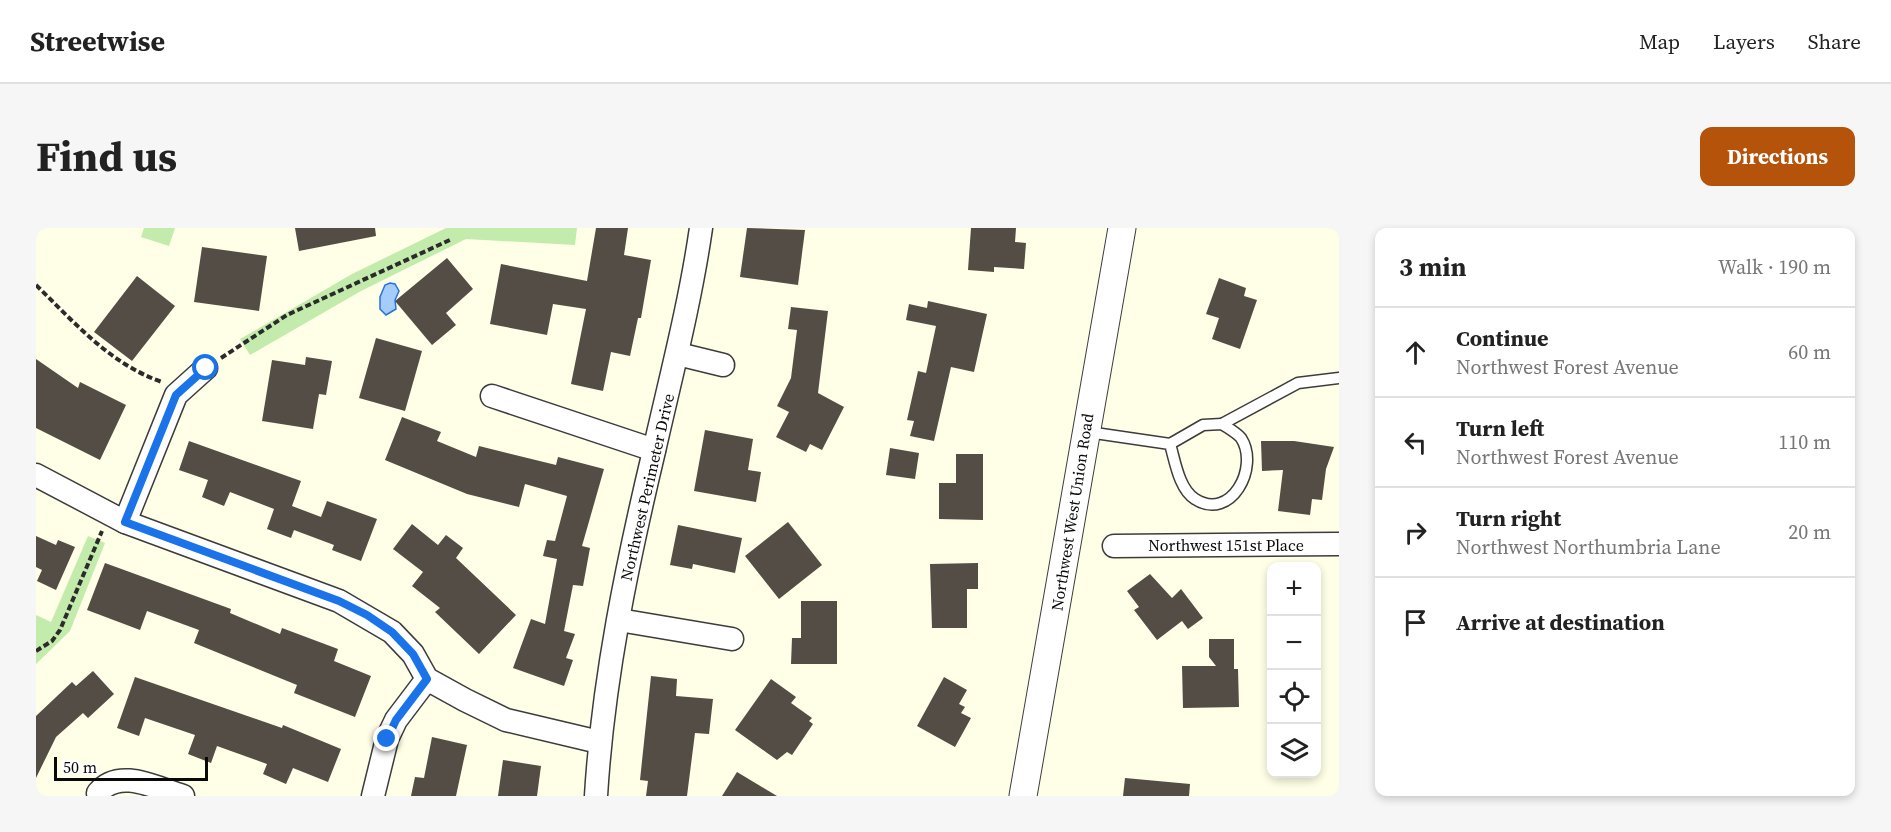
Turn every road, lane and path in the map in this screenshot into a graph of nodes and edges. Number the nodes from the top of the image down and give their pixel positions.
1 (701, 228) edge
2 (1122, 228) edge
3 (452, 239) dead end
4 (36, 285) edge
5 (678, 354) junction
6 (723, 365) dead end
7 (206, 368) joint
8 (1339, 378) edge
9 (183, 389) junction
10 (492, 396) dead end
11 (1222, 424) junction
12 (1085, 432) junction
13 (1170, 444) junction
14 (654, 450) junction
15 (36, 475) edge
16 (118, 518) junction
17 (1339, 544) edge
18 (1114, 546) dead end
19 (619, 620) junction
20 (732, 639) dead end
21 (36, 651) edge
22 (427, 679) junction
23 (599, 742) junction
24 (96, 793) edge
25 (183, 796) edge
26 (373, 796) edge
27 (596, 796) edge
28 (1023, 796) edge

1 - 5 street, Northwest Perimeter Drive
2 - 12 street, Northwest West Union Road
3 - 7 path
4 - 9 path
5 - 6 street
5 - 14 street, Northwest Perimeter Drive
7 - 9 street
8 - 11 lane
9 - 16 street
10 - 14 street
11 - 13 lane
11 - 13 lane
12 - 13 lane
12 - 28 street, Northwest West Union Road
14 - 19 street, Northwest Perimeter Drive
15 - 16 street
16 - 21 path
16 - 22 street
17 - 18 street, Northwest 151st Place
19 - 20 street
19 - 23 street, Northwest Perimeter Drive
22 - 23 street
22 - 26 street
23 - 27 street, Northwest Perimeter Drive
24 - 25 street

